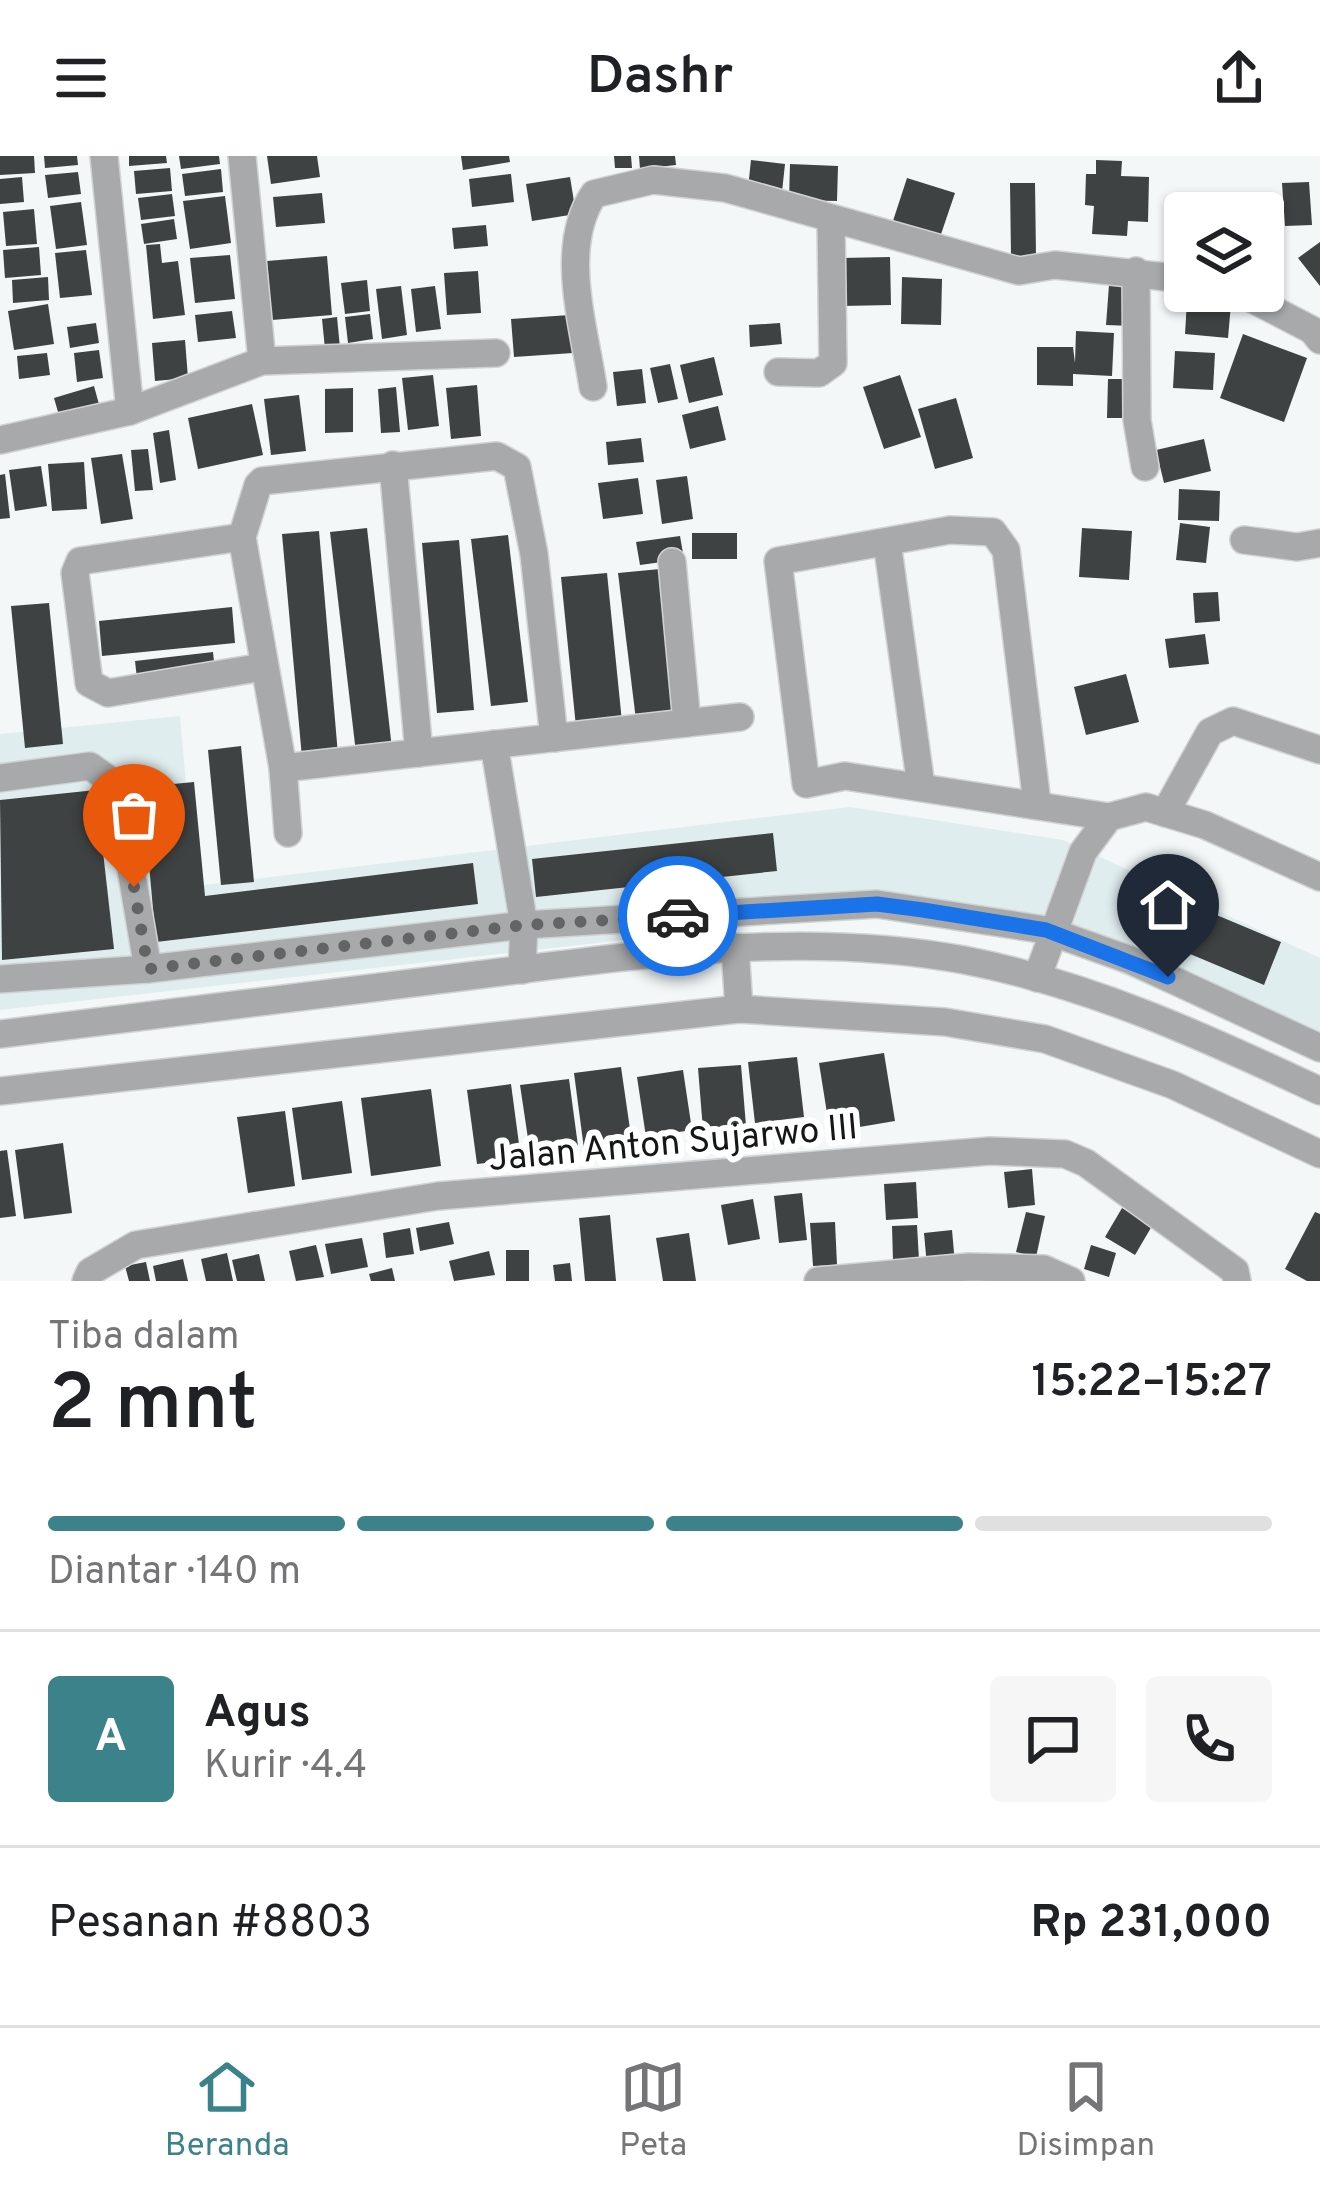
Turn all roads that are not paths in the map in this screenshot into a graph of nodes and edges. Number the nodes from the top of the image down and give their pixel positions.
1 (104, 156) edge
2 (242, 156) edge
3 (831, 220) junction
4 (1136, 272) junction
5 (1164, 276) edge
6 (1277, 312) edge
7 (1320, 340) edge
8 (496, 353) dead end
9 (262, 361) junction
10 (778, 372) dead end
11 (592, 386) dead end
12 (130, 411) junction
13 (0, 440) edge
14 (393, 465) junction
15 (1145, 467) dead end
16 (242, 537) junction
17 (1244, 540) dead end
18 (887, 542) junction
19 (1320, 543) edge
20 (672, 562) dead end
21 (263, 667) junction
22 (740, 717) dead end
23 (687, 723) junction
24 (554, 738) junction
25 (494, 744) junction
26 (1320, 751) edge
27 (419, 753) junction
28 (284, 768) junction
29 (0, 778) edge
30 (921, 786) junction
31 (1036, 803) junction
32 (1165, 813) junction
33 (1108, 817) junction
34 (288, 833) dead end
35 (1320, 877) edge
36 (524, 925) junction
37 (1051, 932) junction
38 (735, 947) junction
39 (148, 969) junction
40 (522, 970) junction
41 (1037, 978) junction
42 (0, 979) edge
43 (739, 1009) junction
44 (0, 1034) edge
45 (1320, 1048) edge
46 (0, 1091) edge
47 (1320, 1091) edge
48 (1320, 1154) edge
49 (86, 1281) edge
50 (818, 1281) edge
51 (1070, 1281) edge
52 (1237, 1281) edge

1 - 12 street
2 - 9 street
3 - 4 street
3 - 10 street
3 - 11 street
4 - 5 street
4 - 15 street
6 - 7 street
8 - 9 street
9 - 12 street
12 - 13 street
14 - 16 street
14 - 24 street
14 - 27 street
16 - 21 street
16 - 21 street
17 - 19 street
18 - 30 street
18 - 30 street
18 - 31 street
20 - 23 street
21 - 28 street
22 - 23 street
23 - 24 street
24 - 25 street
25 - 27 street
25 - 36 street
26 - 32 street
27 - 28 street
28 - 34 street
29 - 39 street
30 - 31 street
31 - 33 street
32 - 33 street
32 - 35 street
33 - 37 street
36 - 37 street
36 - 39 street
36 - 40 street
37 - 41 street
37 - 45 street
38 - 40 street
38 - 41 street
38 - 43 street
39 - 42 street
40 - 44 street
41 - 47 street
43 - 46 street
43 - 48 street
49 - 52 street, Jalan Anton Sujarwo III
50 - 51 street

